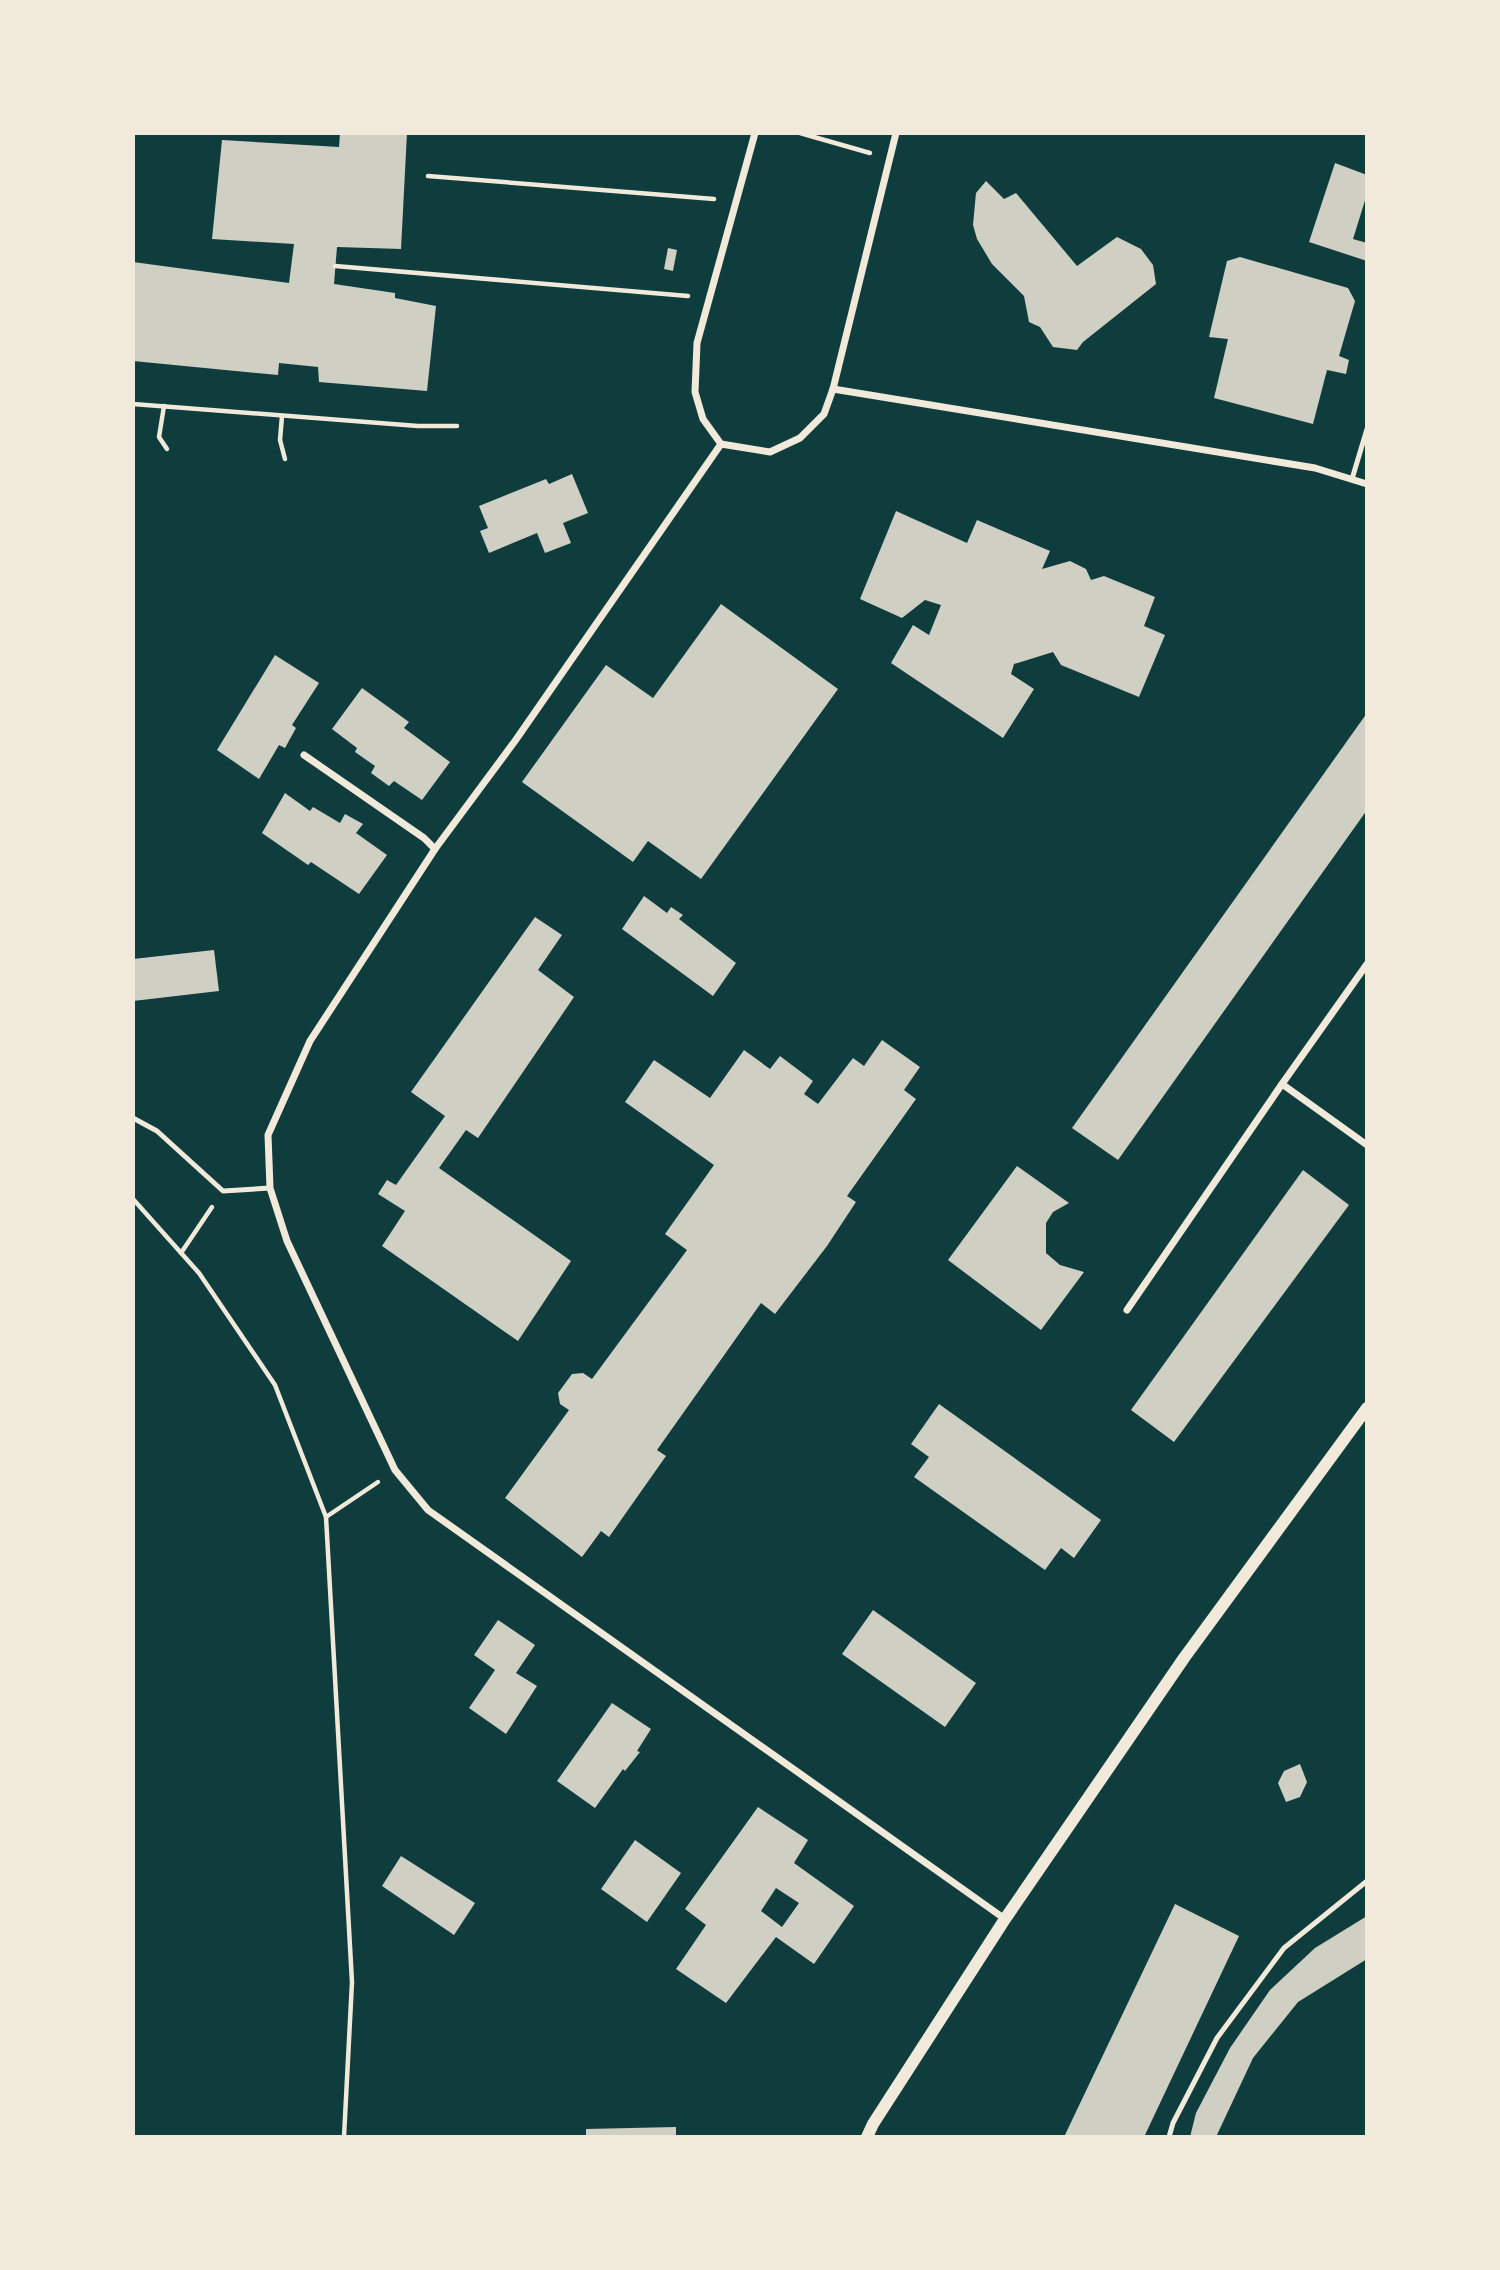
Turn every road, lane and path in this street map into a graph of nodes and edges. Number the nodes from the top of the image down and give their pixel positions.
1 (755, 133) edge
2 (800, 133) edge
3 (896, 133) edge
4 (890, 159) junction
5 (428, 176) dead end
6 (736, 201) junction
7 (335, 266) dead end
8 (710, 298) junction
9 (833, 389) junction
10 (133, 404) edge
11 (164, 406) junction
12 (282, 416) junction
13 (457, 426) dead end
14 (1367, 429) edge
15 (722, 444) junction
16 (167, 449) dead end
17 (285, 458) dead end
18 (1352, 479) junction
19 (1367, 484) edge
20 (304, 755) dead end
21 (435, 849) junction
22 (1367, 964) edge
23 (1282, 1084) junction
24 (133, 1118) edge
25 (1367, 1145) edge
26 (270, 1188) junction
27 (223, 1191) junction
28 (133, 1199) edge
29 (181, 1253) junction
30 (1127, 1310) dead end
31 (1367, 1408) edge
32 (395, 1470) junction
33 (326, 1517) junction
34 (1367, 1881) edge
35 (1005, 1919) junction
36 (344, 2137) edge
37 (867, 2137) edge
38 (1169, 2137) edge

1 - 6 street
2 - 4 path
3 - 4 street
4 - 9 street
5 - 6 path
6 - 8 street
7 - 8 path
8 - 15 street
9 - 15 street
9 - 18 street
10 - 11 path
11 - 12 path
11 - 16 path
12 - 13 path
12 - 17 path
14 - 18 lane
15 - 21 street
18 - 19 street
20 - 21 street
21 - 26 street
22 - 23 street
23 - 25 street
23 - 30 street
24 - 27 lane
26 - 27 lane
26 - 32 street
27 - 29 path
28 - 29 path
29 - 33 path
31 - 35 street
32 - 33 path
32 - 35 street
33 - 36 path
34 - 38 lane
35 - 37 street

